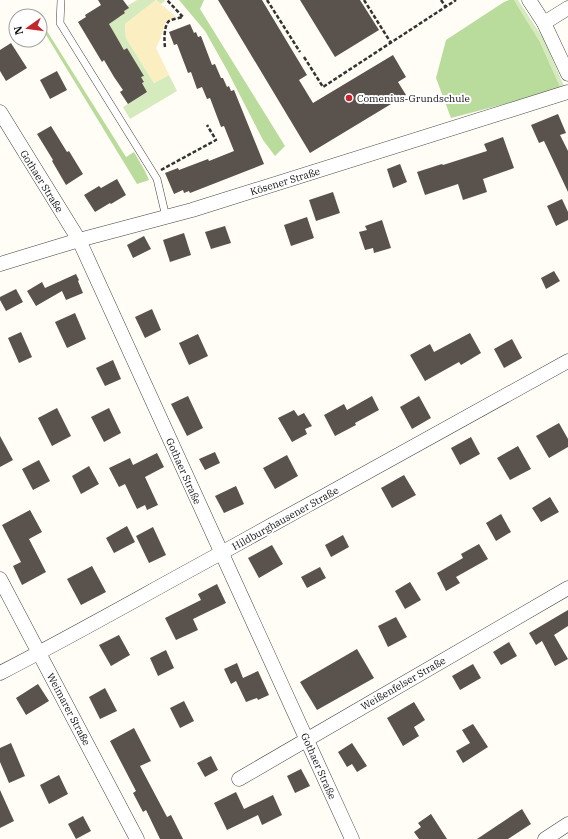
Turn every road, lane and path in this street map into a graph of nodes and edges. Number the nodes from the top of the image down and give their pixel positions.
1 (61, 0) edge
2 (167, 0) edge
3 (266, 0) edge
4 (364, 0) edge
5 (441, 0) edge
6 (456, 0) edge
7 (529, 0) edge
8 (446, 7) junction
9 (568, 8) edge
10 (544, 23) junction
11 (391, 43) junction
12 (165, 47) dead end
13 (300, 52) dead end
14 (304, 57) dead end
15 (568, 74) edge
16 (568, 92) edge
17 (0, 112) edge
18 (208, 125) dead end
19 (154, 174) junction
20 (166, 217) junction
21 (79, 240) junction
22 (0, 264) edge
23 (568, 361) edge
24 (221, 553) junction
25 (0, 579) edge
26 (568, 588) edge
27 (39, 653) junction
28 (0, 673) edge
29 (307, 738) junction
30 (239, 779) dead end
31 (568, 824) edge
32 (137, 839) edge
33 (352, 839) edge
34 (545, 839) edge

1 - 19 lane
2 - 12 path
3 - 13 path
4 - 11 path
5 - 8 path
6 - 8 path
7 - 10 street
8 - 11 path
9 - 10 street
10 - 15 street
11 - 14 path
16 - 20 street, Kösener Straße
17 - 21 street, Gothaer Straße
18 - 19 path
19 - 20 lane
20 - 21 street, Kösener Straße
21 - 22 street, Kösener Straße
21 - 24 street, Gothaer Straße
23 - 24 street, Hildburghausener Straße
24 - 27 street, Hildburghausener Straße
24 - 29 street, Gothaer Straße
25 - 27 street, Weimarer Straße
26 - 29 street, Weißenfelser Straße
27 - 28 street, Hildburghausener Straße
27 - 32 street, Weimarer Straße
29 - 30 street, Weißenfelser Straße
29 - 33 street, Gothaer Straße
31 - 34 street

